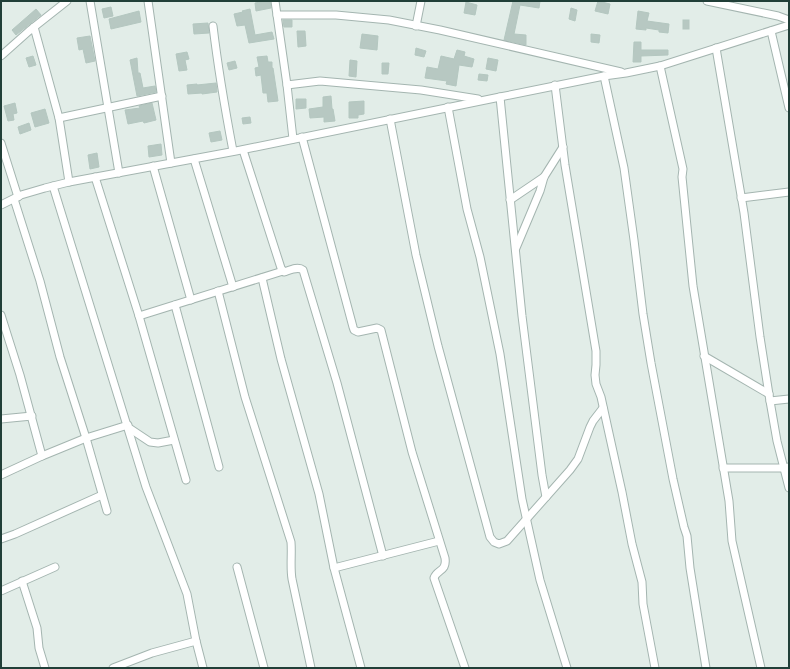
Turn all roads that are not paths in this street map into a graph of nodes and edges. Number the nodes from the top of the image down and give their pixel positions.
1 (67, 1) edge
2 (90, 1) edge
3 (148, 1) edge
4 (275, 1) edge
5 (421, 1) edge
6 (707, 1) edge
7 (278, 15) junction
8 (789, 20) edge
9 (213, 26) dead end
10 (416, 26) junction
11 (789, 26) edge
12 (34, 27) junction
13 (771, 31) junction
14 (716, 48) junction
15 (1, 56) edge
16 (660, 66) junction
17 (626, 73) junction
18 (604, 76) junction
19 (287, 85) junction
20 (555, 85) junction
21 (162, 96) junction
22 (500, 97) junction
23 (482, 100) junction
24 (448, 107) junction
25 (108, 108) junction
26 (789, 108) edge
27 (60, 118) junction
28 (390, 119) junction
29 (302, 137) junction
30 (293, 139) junction
31 (1, 144) edge
32 (563, 147) junction
33 (243, 150) junction
34 (233, 151) junction
35 (194, 159) junction
36 (171, 163) junction
37 (153, 166) junction
38 (118, 173) junction
39 (95, 177) junction
40 (544, 177) junction
41 (69, 182) junction
42 (53, 186) junction
43 (789, 192) edge
44 (16, 198) junction
45 (741, 198) junction
46 (510, 200) junction
47 (1, 205) edge
48 (515, 250) junction
49 (283, 271) junction
50 (262, 278) junction
51 (233, 287) junction
52 (218, 291) junction
53 (191, 300) junction
54 (174, 305) junction
55 (1, 315) edge
56 (139, 316) junction
57 (704, 356) junction
58 (769, 398) junction
59 (789, 399) edge
60 (603, 408) junction
61 (32, 416) junction
62 (1, 419) edge
63 (128, 426) junction
64 (86, 438) junction
65 (174, 440) junction
66 (42, 456) junction
67 (219, 467) dead end
68 (786, 467) edge
69 (723, 468) junction
70 (1, 475) edge
71 (186, 480) dead end
72 (789, 488) edge
73 (102, 495) junction
74 (546, 497) junction
75 (107, 511) dead end
76 (526, 519) junction
77 (1, 539) edge
78 (439, 542) junction
79 (383, 556) junction
80 (55, 567) dead end
81 (237, 567) dead end
82 (334, 568) junction
83 (22, 582) junction
84 (1, 591) edge
85 (196, 641) junction
86 (45, 668) edge
87 (113, 668) edge
88 (204, 668) edge
89 (264, 668) edge
90 (310, 668) edge
91 (362, 668) edge
92 (465, 668) edge
93 (567, 668) edge
94 (655, 668) edge
95 (706, 668) edge
96 (761, 668) edge

1 - 12 street
2 - 25 street
3 - 21 street
4 - 7 street
5 - 10 street
6 - 8 street
7 - 10 street
7 - 19 street
9 - 34 street
10 - 17 street
11 - 13 street
12 - 15 street
12 - 27 street
13 - 14 street
13 - 26 street
14 - 16 street
14 - 45 street
16 - 17 street
16 - 57 street
17 - 18 street
18 - 20 street
18 - 95 street
19 - 23 street
19 - 30 street
20 - 22 street
20 - 32 street
21 - 25 street
21 - 36 street
22 - 23 street
22 - 46 street
23 - 24 street
24 - 28 street
24 - 76 street
25 - 27 street
25 - 38 street
27 - 41 street
28 - 29 street
28 - 76 street
29 - 30 street
29 - 78 street
30 - 33 street
31 - 44 street
32 - 40 street
32 - 60 street
33 - 34 street
33 - 49 street
34 - 35 street
35 - 36 street
35 - 51 street
36 - 37 street
37 - 38 street
37 - 53 street
38 - 39 street
39 - 41 street
39 - 56 street
40 - 46 street
40 - 48 street
41 - 42 street
42 - 44 street
42 - 63 street
43 - 45 street
44 - 47 street
44 - 64 street
45 - 58 street
46 - 48 street
48 - 74 street
49 - 50 street
49 - 79 street
50 - 51 street
50 - 82 street
51 - 52 street
52 - 53 street
52 - 90 street
53 - 54 street
54 - 56 street
54 - 67 street
55 - 61 street
56 - 65 street
57 - 58 street
57 - 69 street
58 - 59 street
58 - 68 street
60 - 74 street
60 - 94 street
61 - 62 street
61 - 66 street
63 - 64 street
63 - 65 street
63 - 85 street
64 - 66 street
64 - 73 street
65 - 71 street
66 - 70 street
68 - 69 street
68 - 72 street
69 - 96 street
73 - 75 street
73 - 77 street
74 - 76 street
76 - 93 street
78 - 79 street
78 - 92 street
79 - 82 street
80 - 83 street
81 - 89 street
82 - 91 street
83 - 84 street
83 - 86 street
85 - 87 street
85 - 88 street

